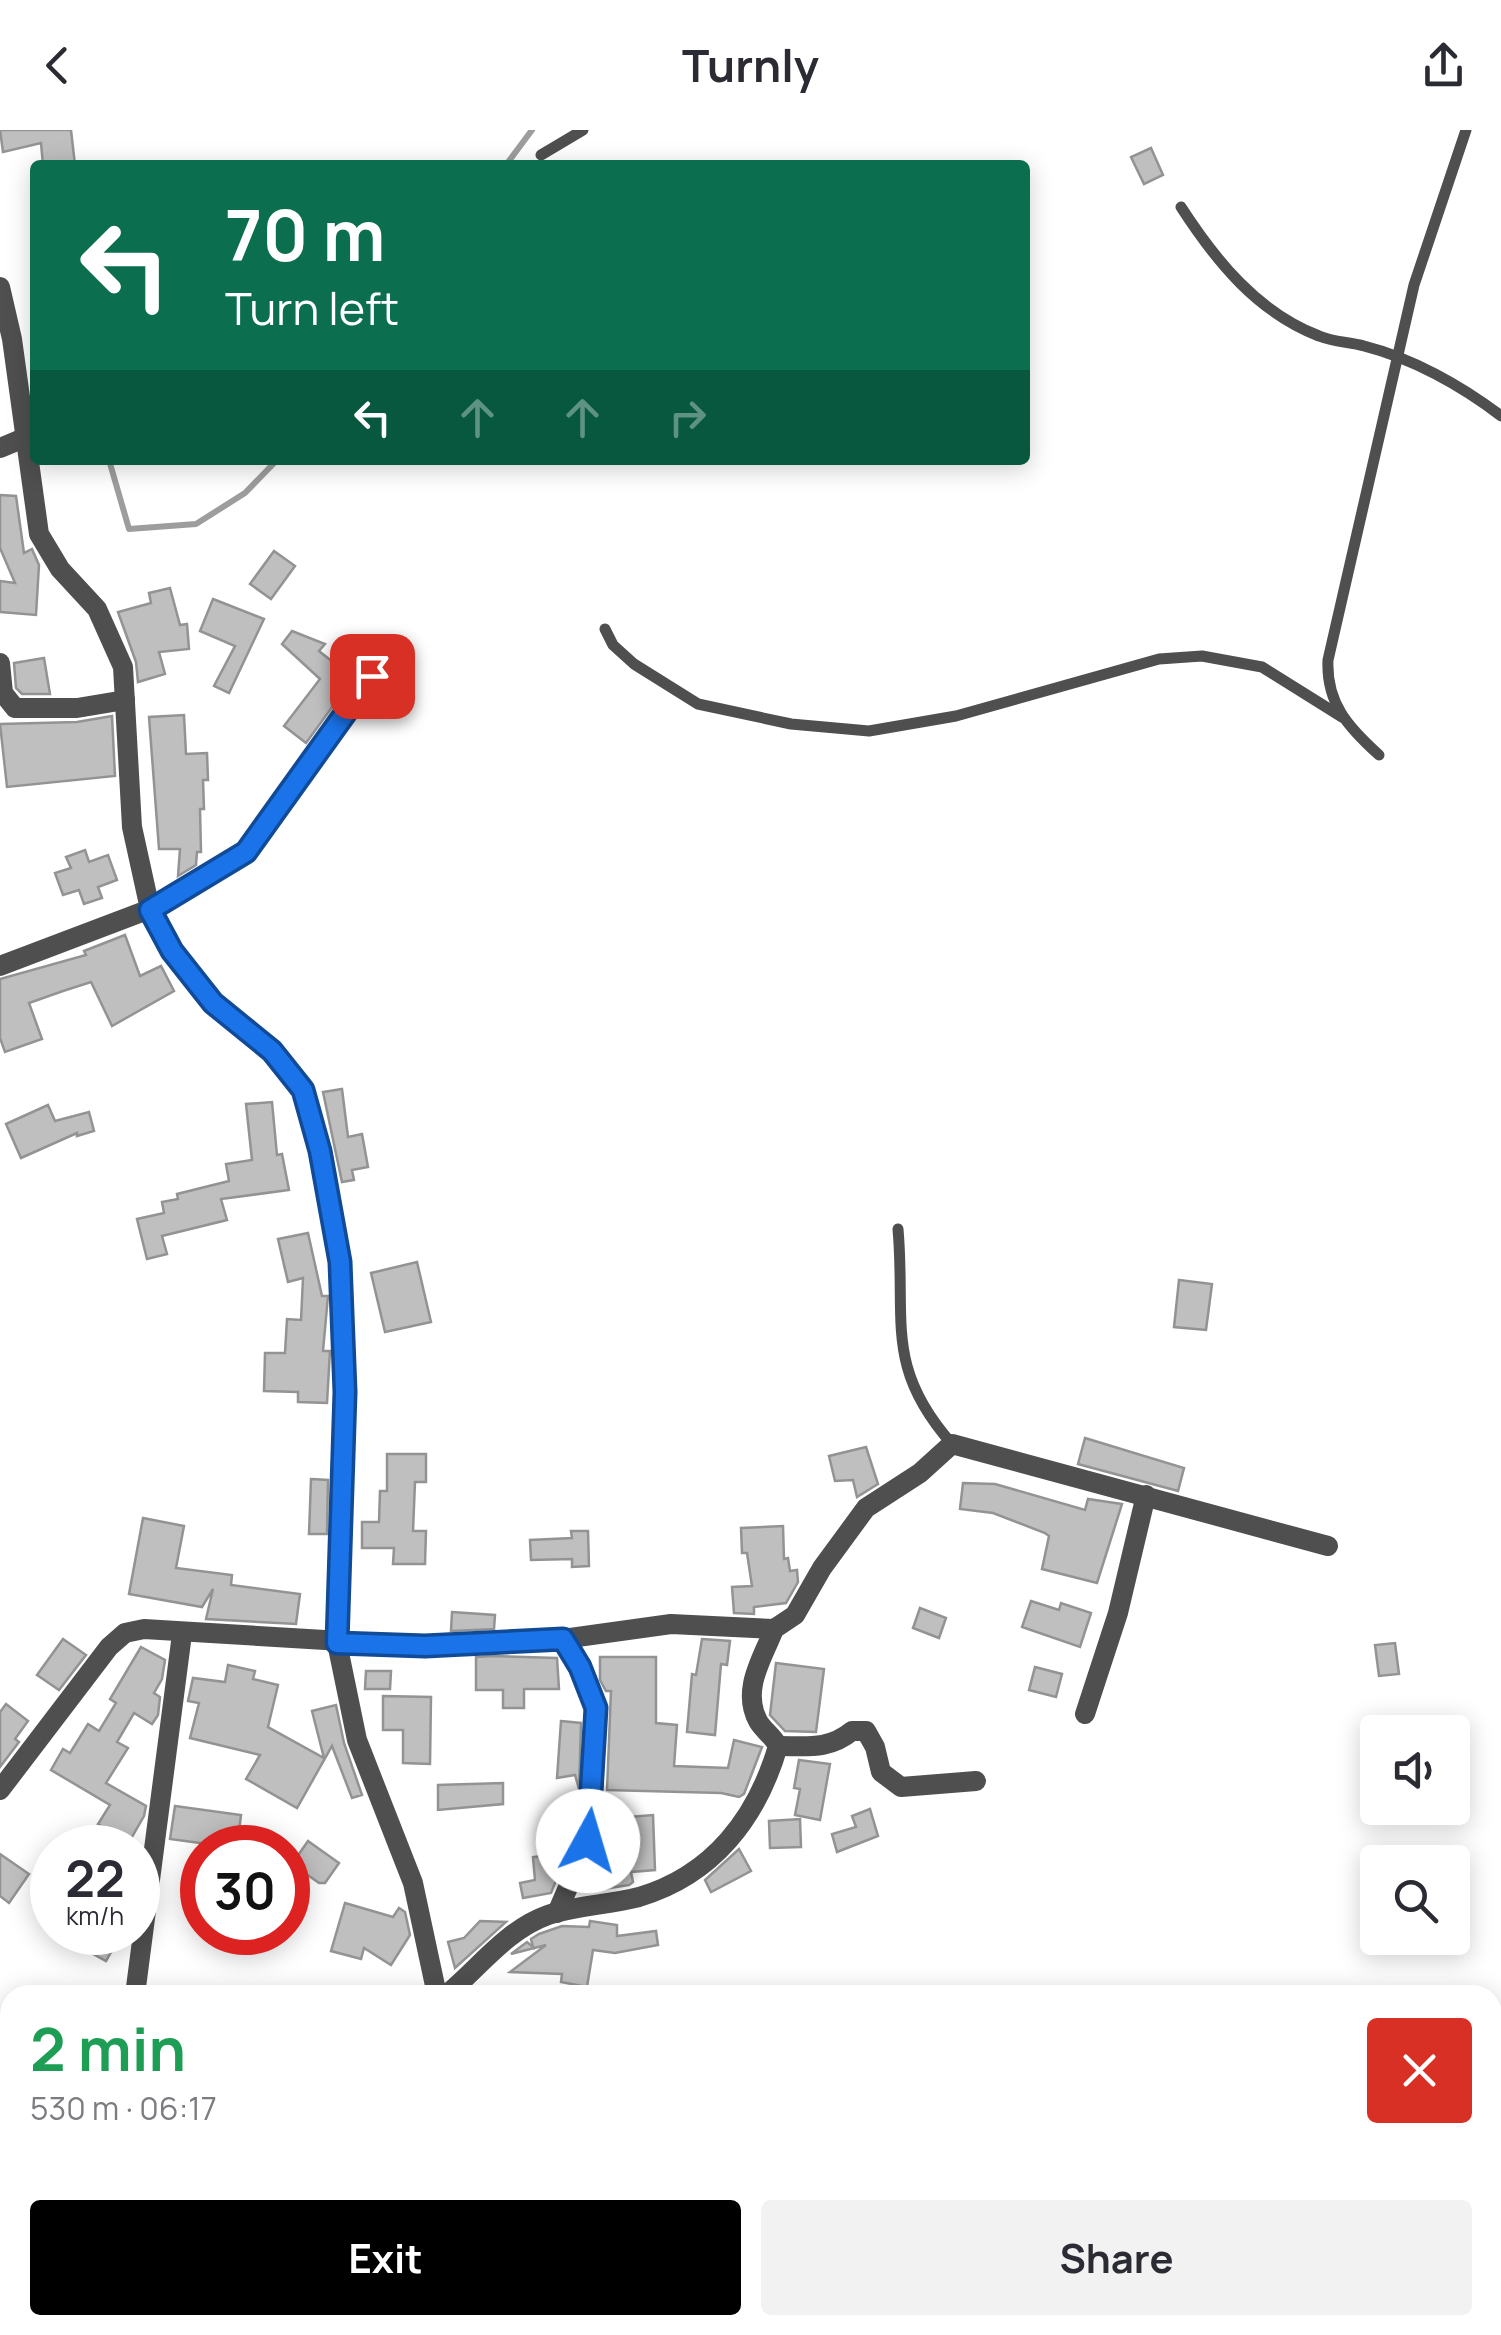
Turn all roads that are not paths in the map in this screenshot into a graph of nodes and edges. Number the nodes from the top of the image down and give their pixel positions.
1 (582, 130) edge
2 (1466, 130) edge
3 (541, 155) dead end
4 (1181, 207) dead end
5 (0, 287) edge
6 (1399, 359) junction
7 (1501, 416) edge
8 (24, 438) junction
9 (0, 448) edge
10 (605, 629) dead end
11 (394, 645) dead end
12 (0, 663) edge
13 (125, 700) junction
14 (1342, 717) junction
15 (1379, 755) dead end
16 (150, 910) junction
17 (0, 966) edge
18 (898, 1229) dead end
19 (952, 1444) junction
20 (1146, 1495) junction
21 (1328, 1546) dead end
22 (774, 1629) junction
23 (182, 1634) junction
24 (563, 1639) junction
25 (337, 1643) junction
26 (1085, 1714) dead end
27 (778, 1746) junction
28 (976, 1781) dead end
29 (0, 1790) edge
30 (557, 1913) junction
31 (136, 1985) edge
32 (436, 1985) edge
33 (457, 1985) edge

1 - 3 lane
2 - 6 lane
4 - 6 lane
5 - 8 street
6 - 7 lane
6 - 14 lane
8 - 9 street
8 - 13 street
10 - 14 lane
11 - 16 street
12 - 13 street
13 - 16 street
14 - 15 lane
16 - 17 street
16 - 25 street
18 - 19 lane
19 - 20 street
19 - 22 street
20 - 21 street
20 - 26 street
22 - 24 street
22 - 27 street
23 - 25 street
23 - 29 street
23 - 31 street
24 - 25 street
24 - 30 street
25 - 32 street
27 - 28 street
27 - 30 street
30 - 33 street

